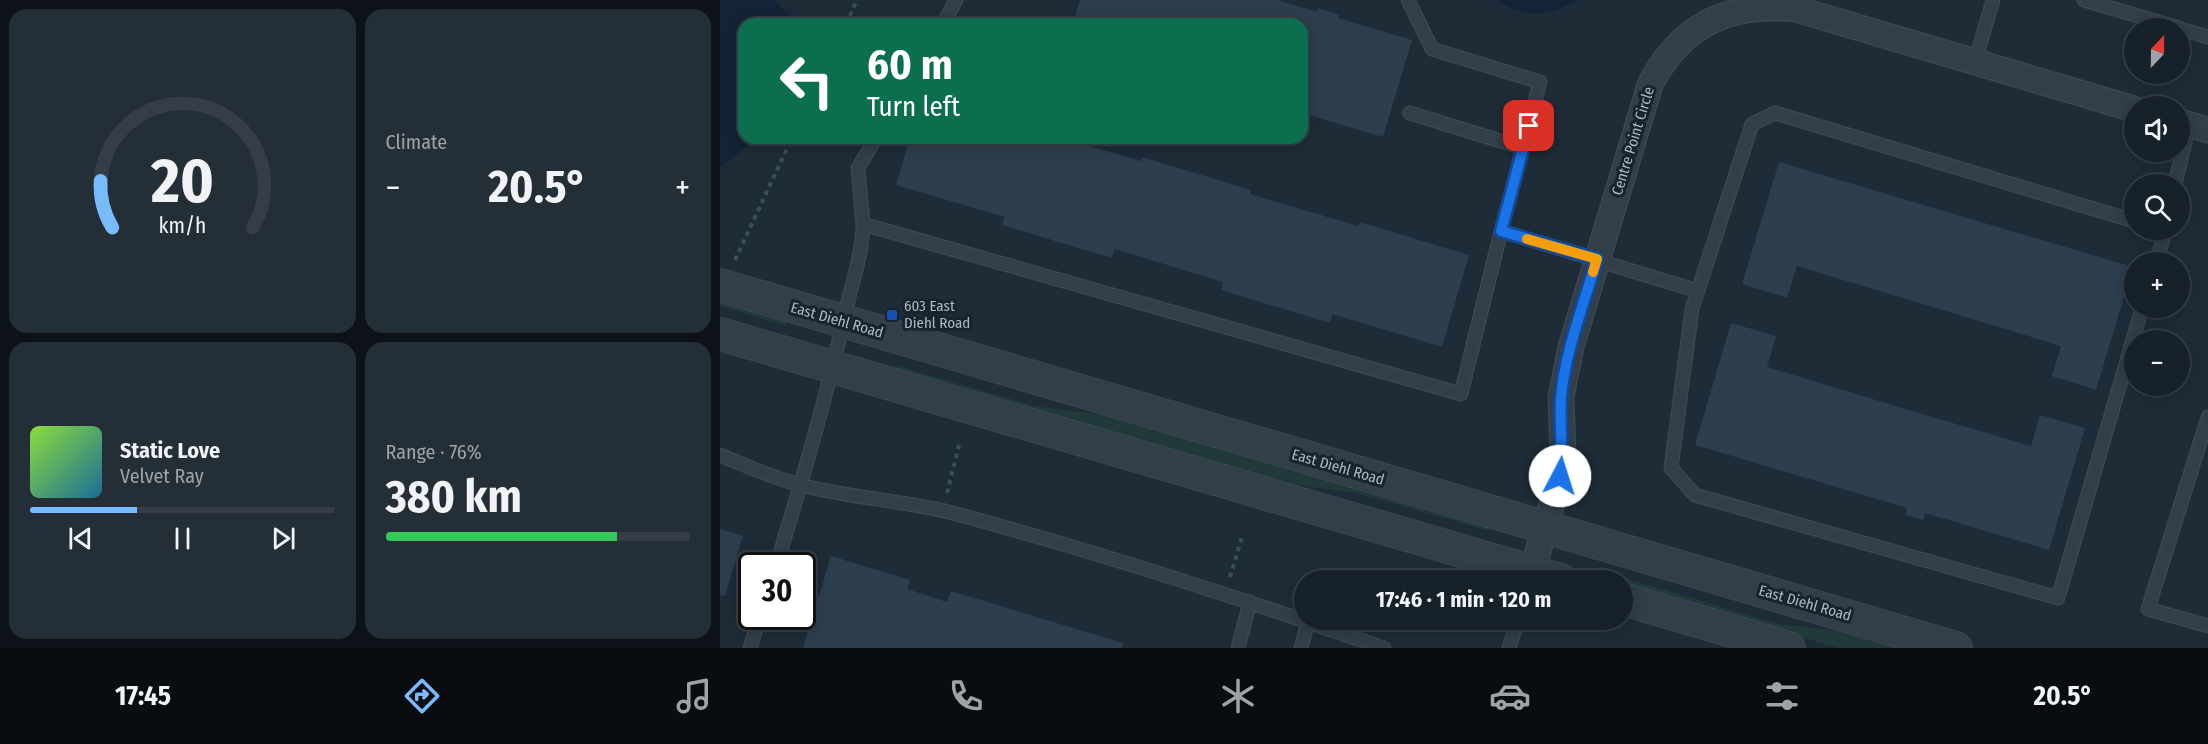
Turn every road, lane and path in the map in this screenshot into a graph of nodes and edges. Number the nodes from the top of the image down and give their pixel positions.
1 (857, 0) edge
2 (956, 0) edge
3 (1408, 0) edge
4 (1993, 0) edge
5 (2084, 0) edge
6 (849, 18) edge
7 (946, 18) edge
8 (2143, 18) edge
9 (2190, 32) edge
10 (2208, 37) edge
11 (1976, 62) junction
12 (2124, 106) edge
13 (1410, 113) dead end
14 (2192, 126) edge
15 (789, 144) edge
16 (872, 144) edge
17 (1523, 148) junction
18 (2178, 174) edge
19 (2124, 218) edge
20 (862, 224) junction
21 (1501, 231) junction
22 (1597, 259) junction
23 (727, 273) edge
24 (1698, 291) junction
25 (2139, 318) edge
26 (843, 321) junction
27 (720, 334) edge
28 (833, 368) junction
29 (2208, 417) edge
30 (960, 441) dead end
31 (720, 455) edge
32 (801, 485) junction
33 (944, 502) dead end
34 (1544, 528) junction
35 (1242, 537) dead end
36 (780, 552) edge
37 (1514, 570) edge
38 (1541, 570) edge
39 (1228, 583) dead end
40 (1250, 602) junction
41 (1633, 602) edge
42 (1294, 617) edge
43 (2208, 626) edge
44 (756, 630) edge
45 (1306, 630) edge
46 (1331, 630) edge
47 (1515, 630) edge
48 (750, 648) edge
49 (1238, 648) edge
50 (1301, 648) edge
51 (1384, 648) edge
52 (1509, 648) edge
53 (1789, 648) edge
54 (1956, 648) edge

1 - 6 path
2 - 7 lane
3 - 17 lane
4 - 11 lane
5 - 8 lane
9 - 10 lane
11 - 12 street, Centre Point Circle
11 - 22 street, Centre Point Circle
13 - 17 lane
14 - 18 lane
15 - 23 path
16 - 20 lane
17 - 21 lane
19 - 24 lane
20 - 21 lane
20 - 26 lane
21 - 22 lane
22 - 24 lane
22 - 34 street, Centre Point Circle
23 - 26 street, East Diehl Road
24 - 25 lane
26 - 28 lane
26 - 34 street, East Diehl Road
27 - 28 street
28 - 32 lane
28 - 37 street
29 - 43 lane
30 - 33 path
31 - 32 lane
32 - 36 lane
32 - 40 lane
34 - 38 street, Centre Point Circle
34 - 54 street, East Diehl Road
35 - 39 path
40 - 42 lane
40 - 49 lane
41 - 53 street
44 - 48 lane
45 - 50 lane
46 - 51 lane
47 - 52 lane

